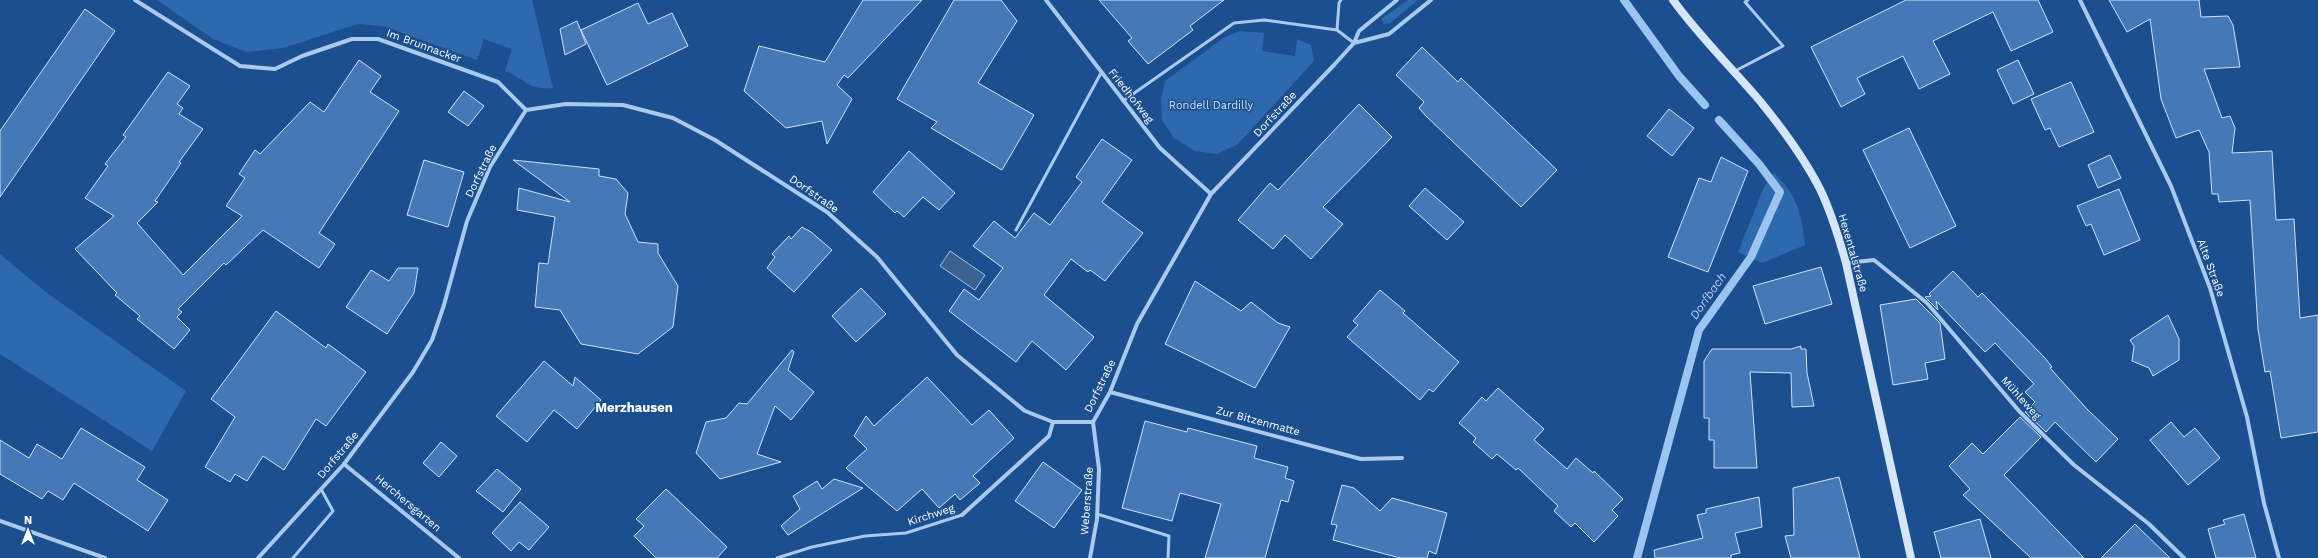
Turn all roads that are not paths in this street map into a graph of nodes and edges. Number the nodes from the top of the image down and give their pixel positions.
1 (135, 0) edge
2 (1046, 0) edge
3 (1341, 0) edge
4 (1397, 0) edge
5 (1431, 0) edge
6 (1673, 0) edge
7 (1748, 0) edge
8 (2080, 0) edge
9 (1337, 30) junction
10 (1354, 42) junction
11 (1734, 72) junction
12 (1101, 73) junction
13 (1124, 101) junction
14 (526, 110) junction
15 (1211, 194) junction
16 (1016, 230) dead end
17 (1846, 263) junction
18 (1110, 392) junction
19 (1053, 422) junction
20 (1093, 422) junction
21 (1402, 458) dead end
22 (344, 464) junction
23 (321, 488) junction
24 (1097, 514) junction
25 (962, 515) joint
26 (0, 521) edge
27 (105, 558) edge
28 (258, 558) edge
29 (293, 558) edge
30 (459, 558) edge
31 (777, 558) edge
32 (1090, 558) edge
33 (1168, 558) edge
34 (1911, 558) edge
35 (2184, 558) edge
36 (2279, 558) edge

1 - 14 street, Im Brunnacker
2 - 12 street, Friedhofweg
3 - 9 lane
4 - 10 street, Dorfstraße
5 - 10 street
6 - 11 main road, Hexentalstraße
7 - 11 lane
8 - 36 street, Alte Straße
9 - 10 lane
9 - 13 lane
10 - 15 street, Dorfstraße
11 - 17 main road, Hexentalstraße
12 - 13 street, Friedhofweg
12 - 16 lane
13 - 15 street, Friedhofweg
14 - 19 street, Dorfstraße
14 - 22 street, Dorfstraße
15 - 18 street, Dorfstraße
17 - 34 main road, Hexentalstraße
17 - 35 street, Mühleweg
18 - 20 street, Dorfstraße
18 - 21 street, Zur Bitzenmatte
19 - 20 street, Dorfstraße
19 - 25 street, Kirchweg
20 - 24 street, Weberstraße
22 - 23 street, Dorfstraße
22 - 30 street, Herchersgarten
23 - 28 street, Dorfstraße
23 - 29 lane
24 - 32 street, Weberstraße
24 - 33 lane
25 - 31 lane, Kirchweg
26 - 27 street

